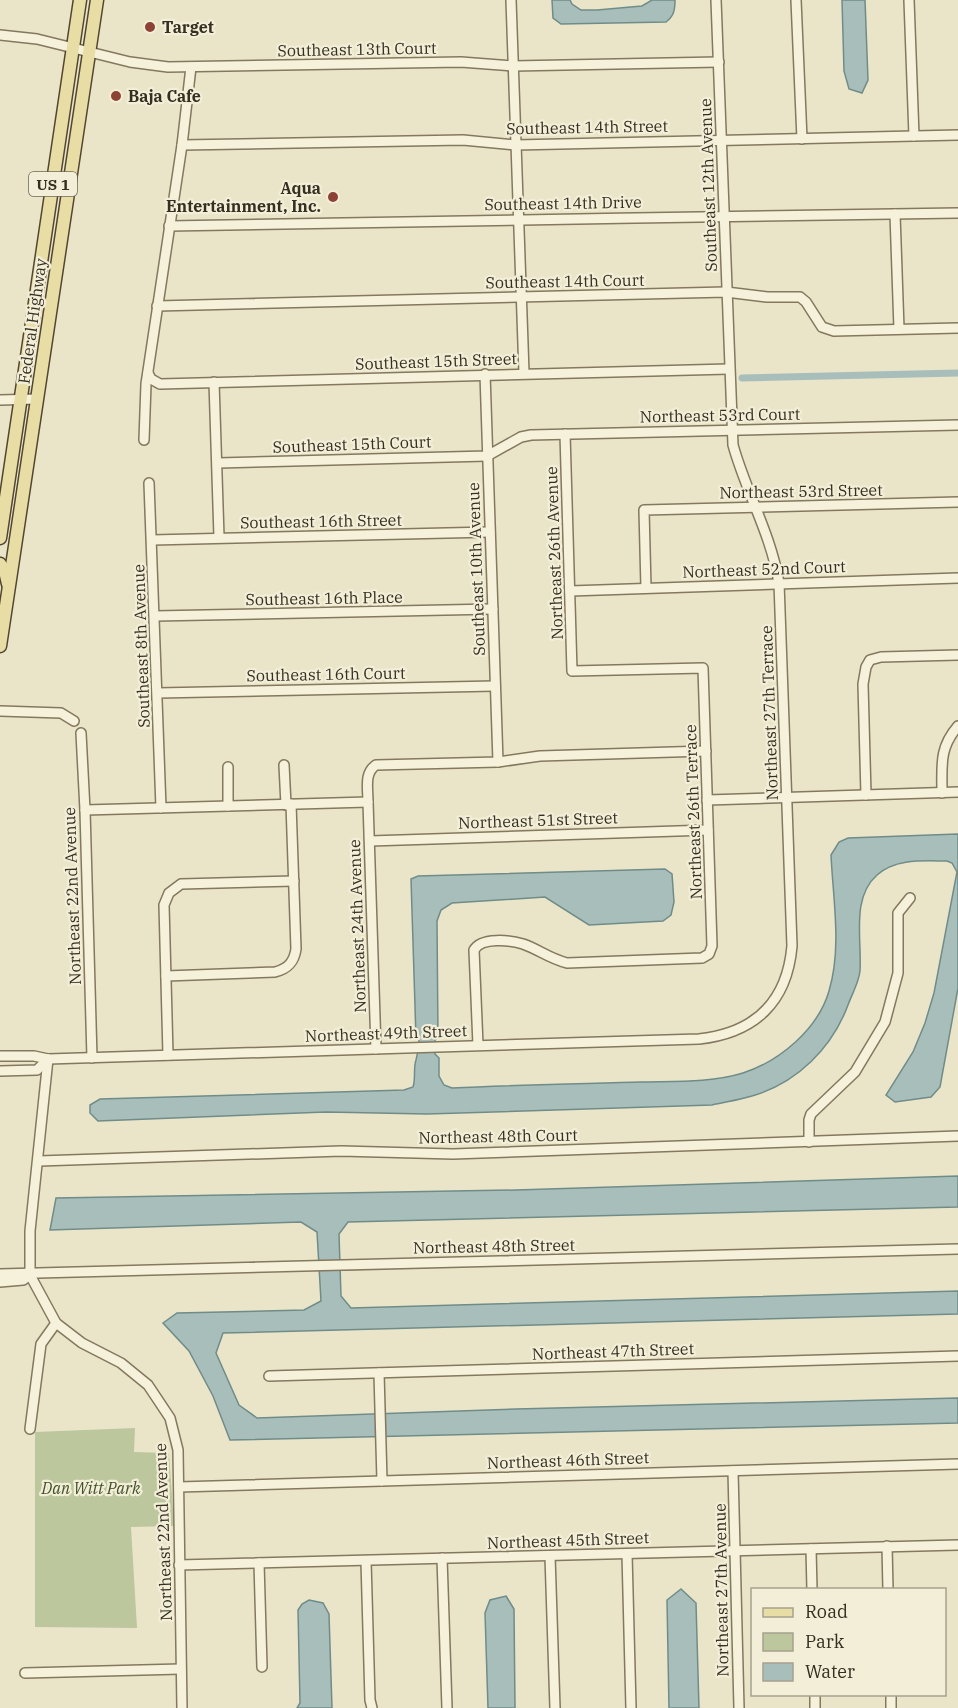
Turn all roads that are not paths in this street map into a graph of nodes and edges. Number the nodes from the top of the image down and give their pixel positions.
1 (80, 0) edge
2 (97, 0) edge
3 (511, 0) edge
4 (716, 0) edge
5 (796, 0) edge
6 (909, 0) edge
7 (0, 36) edge
8 (73, 49) junction
9 (89, 53) junction
10 (719, 62) junction
11 (513, 66) junction
12 (191, 67) junction
13 (958, 135) edge
14 (914, 136) junction
15 (802, 138) junction
16 (721, 139) junction
17 (182, 145) junction
18 (515, 145) junction
19 (49, 207) junction
20 (958, 213) edge
21 (896, 214) junction
22 (724, 216) junction
23 (518, 220) junction
24 (169, 226) junction
25 (61, 238) junction
26 (726, 292) junction
27 (521, 297) junction
28 (157, 306) junction
29 (958, 328) edge
30 (899, 329) junction
31 (729, 369) junction
32 (148, 373) junction
33 (524, 373) junction
34 (485, 374) junction
35 (214, 382) junction
36 (37, 399) junction
37 (0, 400) edge
38 (21, 400) junction
39 (958, 425) edge
40 (732, 429) junction
41 (565, 434) junction
42 (144, 440) dead end
43 (487, 456) junction
44 (218, 463) junction
45 (149, 483) dead end
46 (958, 502) edge
47 (756, 507) junction
48 (1, 532) edge
49 (490, 532) junction
50 (219, 537) junction
51 (152, 540) junction
52 (14, 555) junction
53 (0, 564) edge
54 (958, 578) edge
55 (779, 583) junction
56 (9, 588) junction
57 (646, 588) junction
58 (570, 591) junction
59 (493, 609) junction
60 (155, 616) junction
61 (0, 646) edge
62 (958, 655) edge
63 (703, 668) joint
64 (495, 686) junction
65 (158, 693) junction
66 (0, 711) edge
67 (74, 721) dead end
68 (958, 726) edge
69 (81, 733) dead end
70 (706, 751) junction
71 (498, 762) junction
72 (284, 765) dead end
73 (228, 767) dead end
74 (942, 792) junction
75 (958, 792) edge
76 (866, 795) junction
77 (787, 797) junction
78 (707, 800) junction
79 (368, 802) junction
80 (289, 805) junction
81 (228, 806) junction
82 (161, 808) junction
83 (85, 810) junction
84 (708, 830) junction
85 (369, 841) junction
86 (294, 881) junction
87 (910, 898) dead end
88 (166, 976) junction
89 (725, 1035) joint
90 (478, 1045) junction
91 (376, 1049) junction
92 (168, 1055) junction
93 (0, 1056) edge
94 (92, 1058) junction
95 (48, 1059) junction
96 (0, 1071) edge
97 (958, 1136) edge
98 (809, 1142) junction
99 (39, 1161) junction
100 (958, 1249) edge
101 (0, 1274) edge
102 (30, 1275) junction
103 (0, 1282) edge
104 (56, 1323) junction
105 (958, 1356) edge
106 (379, 1373) junction
107 (269, 1376) dead end
108 (30, 1429) dead end
109 (958, 1464) edge
110 (733, 1471) junction
111 (382, 1480) junction
112 (179, 1487) junction
113 (958, 1545) edge
114 (887, 1546) junction
115 (811, 1549) junction
116 (734, 1550) junction
117 (627, 1554) junction
118 (550, 1556) junction
119 (442, 1558) junction
120 (366, 1561) junction
121 (259, 1563) junction
122 (180, 1565) junction
123 (812, 1588) edge
124 (888, 1588) edge
125 (262, 1667) dead end
126 (181, 1669) junction
127 (26, 1673) dead end
128 (182, 1704) edge
129 (372, 1708) edge
130 (447, 1708) edge
131 (555, 1708) edge
132 (631, 1708) edge
133 (738, 1708) edge

1 - 8 main road, Federal Highway / US 1
2 - 9 main road, Federal Highway / US 1
3 - 11 street
4 - 10 street, Southeast 12th Avenue
5 - 15 street
6 - 14 street
7 - 8 street, Southeast 13th Court
8 - 9 street, Southeast 13th Court
8 - 19 main road, Federal Highway / US 1
9 - 12 street, Southeast 13th Court
9 - 25 main road, Federal Highway / US 1
10 - 11 street, Southeast 13th Court
10 - 16 street, Southeast 12th Avenue
11 - 12 street, Southeast 13th Court
11 - 18 street
12 - 17 street
13 - 14 street, Southeast 14th Street
14 - 15 street, Southeast 14th Street
15 - 16 street, Southeast 14th Street
16 - 18 street, Southeast 14th Street
16 - 22 street, Southeast 12th Avenue
17 - 18 street, Southeast 14th Street
17 - 24 street
18 - 23 street
19 - 25 main road
19 - 38 main road, Federal Highway / US 1
20 - 21 street, Southeast 14th Drive
21 - 22 street, Southeast 14th Drive
21 - 30 street
22 - 23 street, Southeast 14th Drive
22 - 26 street, Southeast 12th Avenue
23 - 24 street, Southeast 14th Drive
23 - 27 street
24 - 28 street
25 - 36 main road, Federal Highway / US 1
26 - 27 street, Southeast 14th Court
26 - 30 street, Southeast 14th Court
26 - 31 street, Southeast 12th Avenue
27 - 28 street, Southeast 14th Court
27 - 33 street
28 - 32 street
29 - 30 street, Southeast 14th Court
31 - 33 street, Southeast 15th Street
31 - 40 street, Northeast 27th Terrace
32 - 35 street, Southeast 15th Street
32 - 42 street
33 - 34 street, Southeast 15th Street
34 - 35 street, Southeast 15th Street
34 - 43 street, Southeast 10th Avenue
35 - 44 street
36 - 38 street
36 - 52 main road, Federal Highway / US 1
37 - 38 street
38 - 48 main road, Federal Highway / US 1
39 - 40 street, Northeast 53rd Court
40 - 41 street, Northeast 53rd Court
40 - 47 street, Northeast 27th Terrace
41 - 43 street, Northeast 53rd Court
41 - 58 street, Northeast 26th Avenue
43 - 44 street, Southeast 15th Court
43 - 49 street, Southeast 10th Avenue
44 - 50 street
45 - 51 street, Southeast 8th Avenue
46 - 47 street, Northeast 53rd Street
47 - 55 street, Northeast 27th Terrace
47 - 57 street, Northeast 53rd Street
48 - 52 main road
49 - 50 street, Southeast 16th Street
49 - 59 street, Southeast 10th Avenue
50 - 51 street, Southeast 16th Street
51 - 60 street, Southeast 8th Avenue
52 - 56 main road, Federal Highway / US 1
53 - 56 main road
54 - 55 street, Northeast 52nd Court
55 - 57 street, Northeast 52nd Court
55 - 77 street, Northeast 27th Terrace
56 - 61 main road, Federal Highway / US 1
57 - 58 street, Northeast 52nd Court
58 - 63 street, Northeast 26th Avenue
59 - 60 street, Southeast 16th Place
59 - 64 street, Southeast 10th Avenue
60 - 65 street, Southeast 8th Avenue
62 - 76 street
63 - 70 street, Northeast 26th Terrace
64 - 65 street, Southeast 16th Court
64 - 71 street, Southeast 10th Avenue
65 - 82 street, Southeast 8th Avenue
66 - 67 street
68 - 74 street
69 - 83 street, Northeast 22nd Avenue
70 - 71 street, Northeast 24th Avenue
70 - 78 street, Northeast 26th Terrace
71 - 79 street, Northeast 24th Avenue
72 - 80 street
73 - 81 street
74 - 75 street
74 - 76 street
76 - 77 street
77 - 78 street
77 - 89 street, Northeast 27th Terrace
78 - 84 street, Northeast 26th Terrace
79 - 80 street
79 - 85 street, Northeast 24th Avenue
80 - 81 street
80 - 86 street
81 - 82 street
82 - 83 street
83 - 94 street, Northeast 22nd Avenue
84 - 85 street, Northeast 51st Street
84 - 90 street, Northeast 26th Terrace
85 - 91 street, Northeast 24th Avenue
86 - 88 street
86 - 88 street
87 - 98 street
88 - 92 street
89 - 90 street, Northeast 49th Street
90 - 91 street, Northeast 49th Street
91 - 92 street, Northeast 49th Street
92 - 94 street, Northeast 49th Street
93 - 95 street, Northeast 49th Street
94 - 95 street, Northeast 49th Street
95 - 96 street, Northeast 49th Street
95 - 99 street
97 - 98 street, Northeast 48th Court
98 - 99 street, Northeast 48th Court
99 - 102 street
100 - 102 street, Northeast 48th Street
101 - 102 street, Northeast 48th Street
102 - 103 street, Northeast 48th Street
102 - 104 street, Northeast 22nd Avenue
104 - 108 street
104 - 112 street, Northeast 22nd Avenue
105 - 106 street, Northeast 47th Street
106 - 107 street, Northeast 47th Street
106 - 111 street
109 - 110 street, Northeast 46th Street
110 - 111 street, Northeast 46th Street
110 - 116 street, Northeast 27th Avenue
111 - 112 street, Northeast 46th Street
112 - 122 street, Northeast 22nd Avenue
113 - 114 street, Northeast 45th Street
114 - 115 street, Northeast 45th Street
114 - 124 street
115 - 116 street, Northeast 45th Street
115 - 123 street
116 - 117 street, Northeast 45th Street
116 - 133 street, Northeast 27th Avenue
117 - 118 street, Northeast 45th Street
117 - 132 street
118 - 119 street, Northeast 45th Street
118 - 131 street
119 - 120 street, Northeast 45th Street
119 - 130 street
120 - 121 street, Northeast 45th Street
120 - 129 street
121 - 122 street, Northeast 45th Street
121 - 125 street
122 - 126 street, Northeast 22nd Avenue
126 - 127 street
126 - 128 street, Northeast 22nd Avenue

